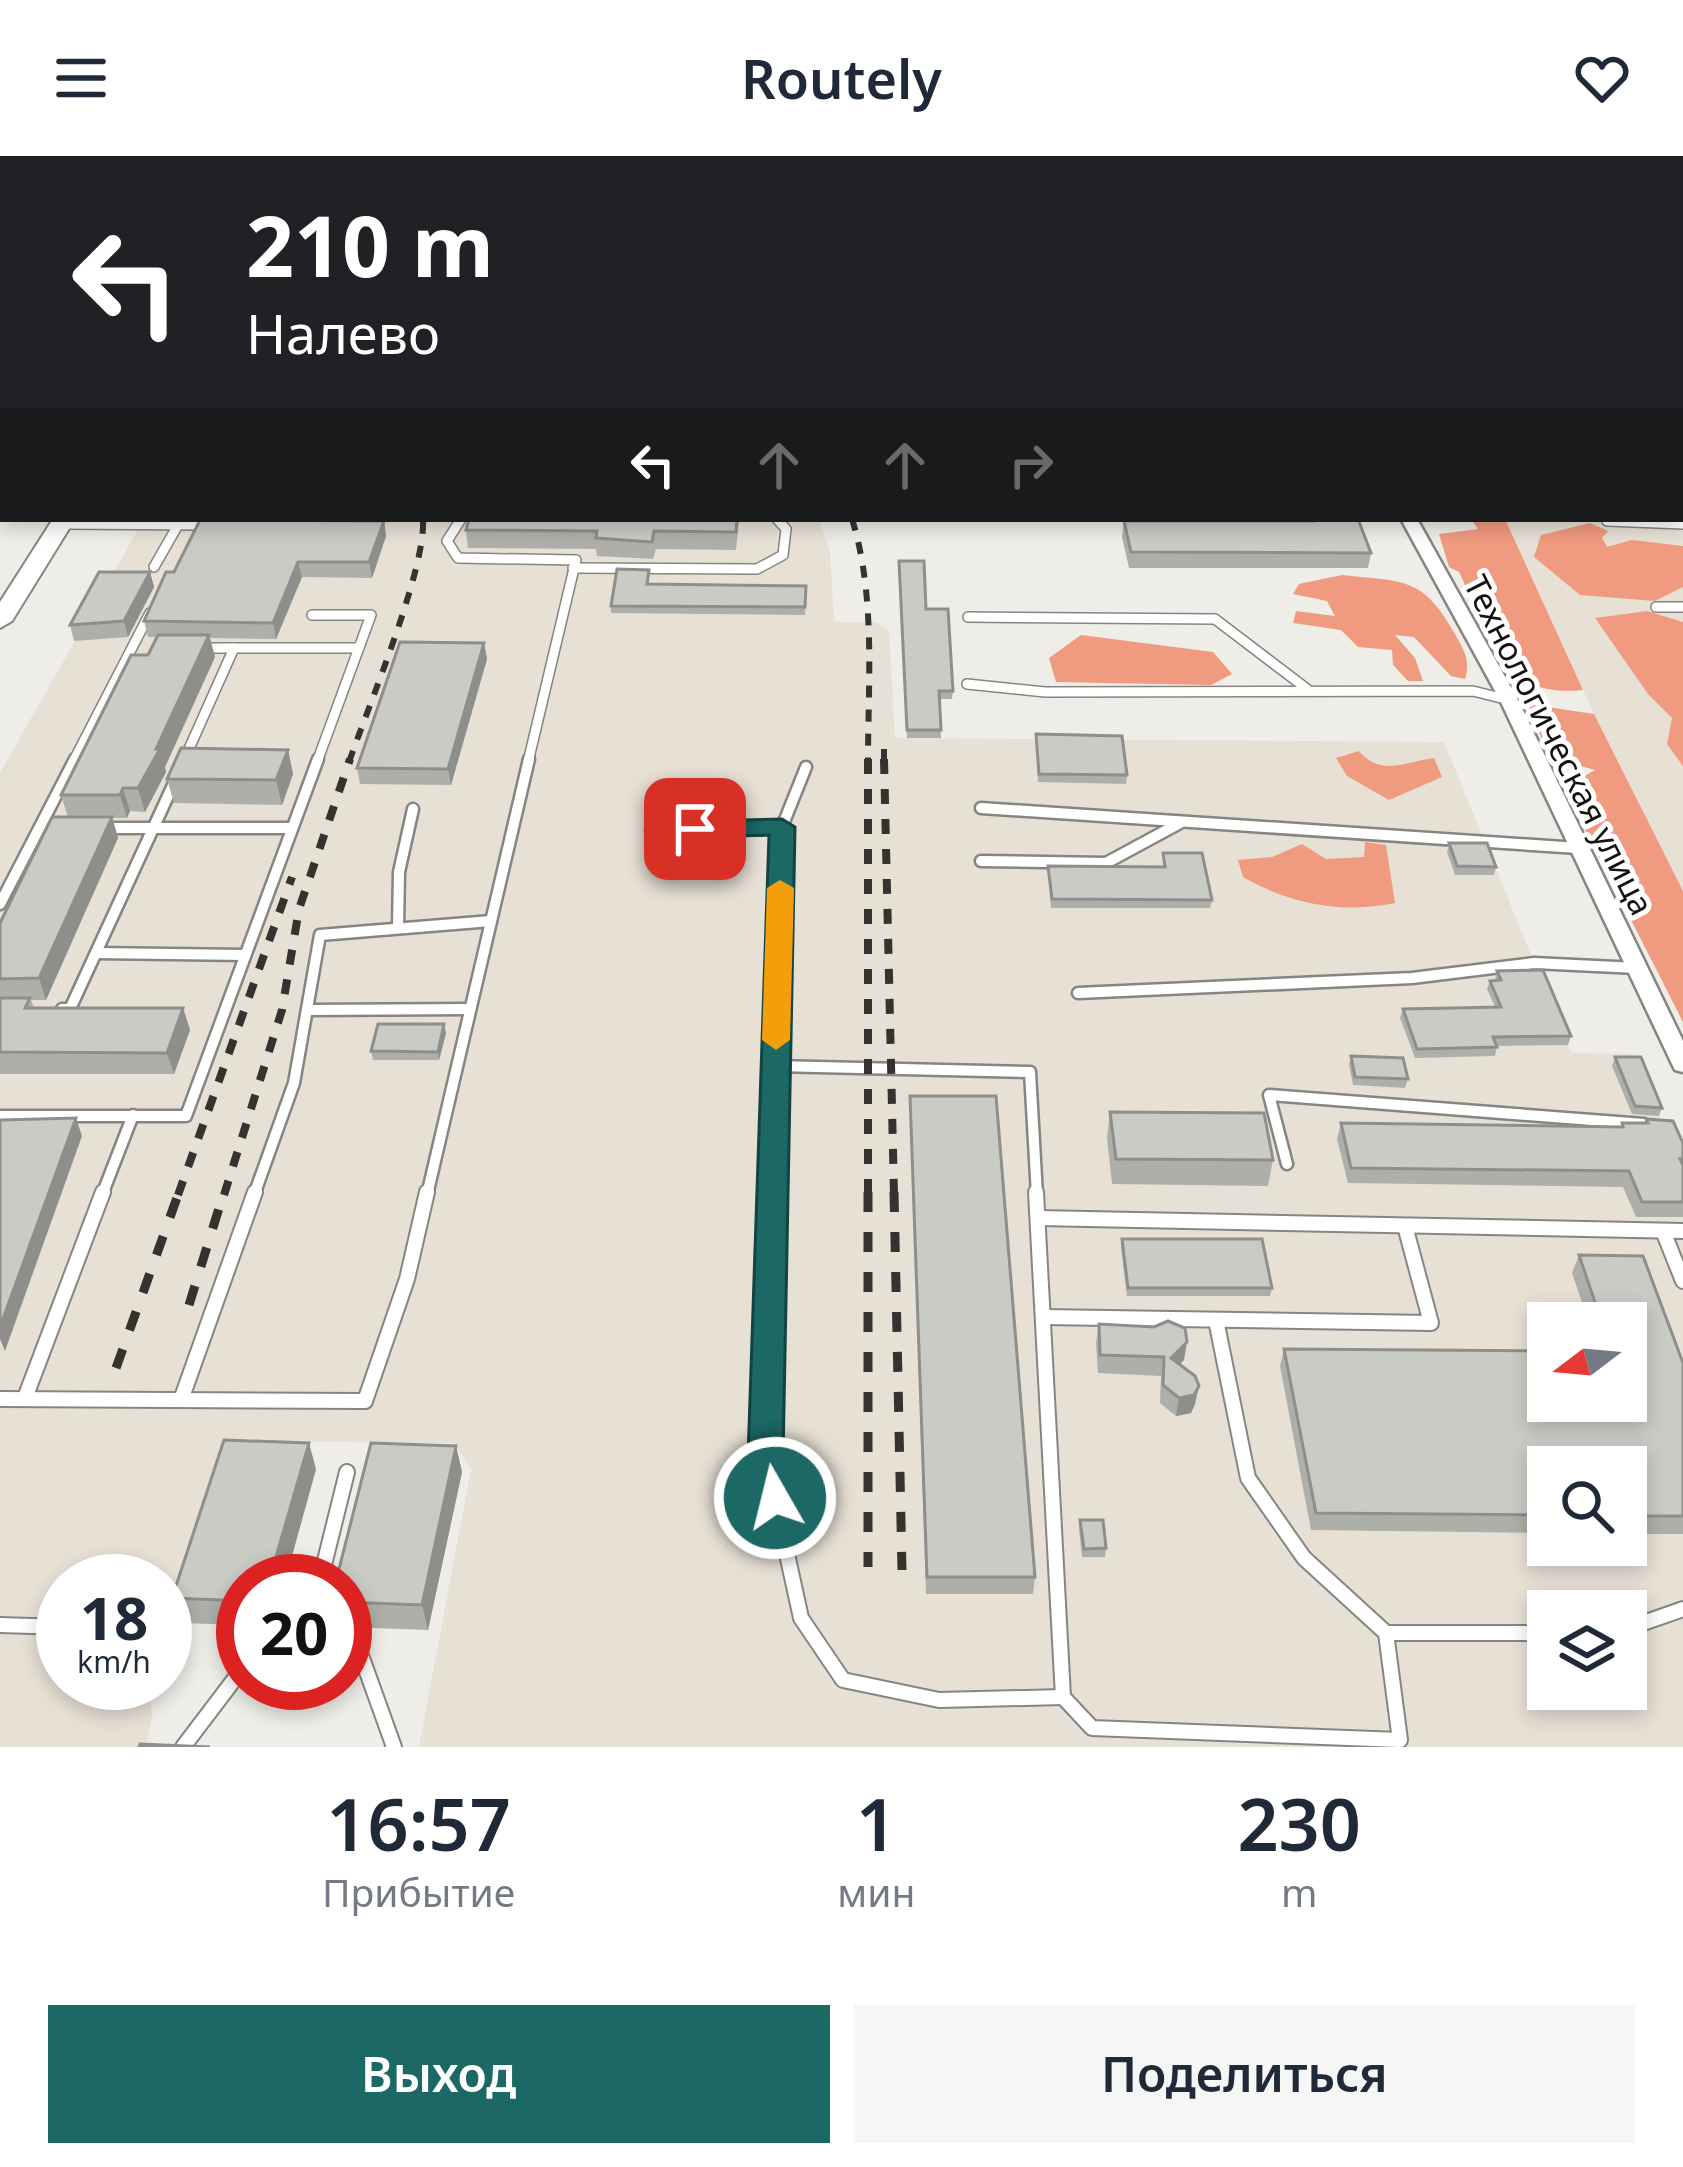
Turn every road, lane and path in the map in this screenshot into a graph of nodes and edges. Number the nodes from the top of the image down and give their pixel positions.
1 (62, 522) edge
2 (99, 522) edge
3 (200, 522) edge
4 (459, 522) edge
5 (779, 522) edge
6 (1411, 522) edge
7 (1632, 522) edge
8 (1683, 524) edge
9 (178, 525) junction
10 (221, 525) edge
11 (154, 568) edge
12 (573, 568) junction
13 (1656, 607) dead end
14 (1683, 608) edge
15 (152, 610) edge
16 (312, 615) dead end
17 (968, 617) dead end
18 (0, 622) edge
19 (132, 648) junction
20 (152, 648) edge
21 (194, 648) edge
22 (234, 648) junction
23 (359, 648) junction
24 (967, 683) dead end
25 (1310, 692) junction
26 (1509, 700) junction
27 (806, 766) dead end
28 (981, 808) dead end
29 (412, 809) dead end
30 (1183, 821) junction
31 (782, 827) junction
32 (39, 828) junction
33 (62, 828) edge
34 (85, 828) edge
35 (154, 828) junction
36 (292, 828) junction
37 (651, 830) dead end
38 (1578, 848) junction
39 (982, 861) dead end
40 (0, 904) edge
41 (490, 921) junction
42 (398, 928) junction
43 (96, 953) junction
44 (245, 955) junction
45 (1637, 968) junction
46 (1078, 993) dead end
47 (47, 1010) edge
48 (307, 1010) junction
49 (470, 1010) junction
50 (1683, 1064) edge
51 (775, 1066) junction
52 (133, 1115) junction
53 (0, 1116) edge
54 (1663, 1126) edge
55 (1287, 1164) dead end
56 (1038, 1218) junction
57 (1405, 1226) junction
58 (1663, 1231) junction
59 (1683, 1232) edge
60 (1683, 1281) edge
61 (1043, 1317) junction
62 (1216, 1320) junction
63 (25, 1398) junction
64 (0, 1400) edge
65 (181, 1400) junction
66 (347, 1472) dead end
67 (327, 1554) edge
68 (1683, 1609) edge
69 (1647, 1622) edge
70 (0, 1625) edge
71 (36, 1626) edge
72 (1385, 1633) junction
73 (1527, 1633) edge
74 (372, 1686) edge
75 (1064, 1696) junction
76 (216, 1704) edge
77 (183, 1747) edge
78 (394, 1747) edge

1 - 18 street
2 - 9 lane
3 - 9 lane
3 - 10 lane
4 - 12 lane
5 - 12 lane
6 - 26 street, Технологическая улица
7 - 8 lane
9 - 11 lane
12 - 41 lane
13 - 14 lane
15 - 19 lane
16 - 23 lane
17 - 25 lane
19 - 20 lane
19 - 32 lane
21 - 22 lane
22 - 23 lane
22 - 35 lane
23 - 36 lane
24 - 25 lane
25 - 26 lane
26 - 38 street, Технологическая улица
27 - 31 lane
28 - 30 lane
29 - 42 lane
30 - 38 lane
30 - 39 lane
31 - 37 lane
31 - 51 lane
32 - 33 lane
32 - 40 lane
34 - 35 lane
35 - 36 lane
35 - 43 lane
36 - 44 lane
38 - 45 street, Технологическая улица
41 - 42 lane
41 - 49 lane
42 - 48 lane
43 - 44 lane
43 - 47 lane
44 - 52 lane
45 - 46 lane
45 - 50 street, Технологическая улица
48 - 49 lane
48 - 65 lane
49 - 65 lane
51 - 56 lane
51 - 75 lane
52 - 53 lane
52 - 63 lane
54 - 55 lane
56 - 57 lane
56 - 61 lane
57 - 58 lane
57 - 62 lane
58 - 59 lane
58 - 60 lane
61 - 62 lane
61 - 75 lane
62 - 72 lane
63 - 64 lane
63 - 65 lane
66 - 67 lane
68 - 69 lane
70 - 71 lane
72 - 73 lane
72 - 75 lane
74 - 78 lane
76 - 77 lane

